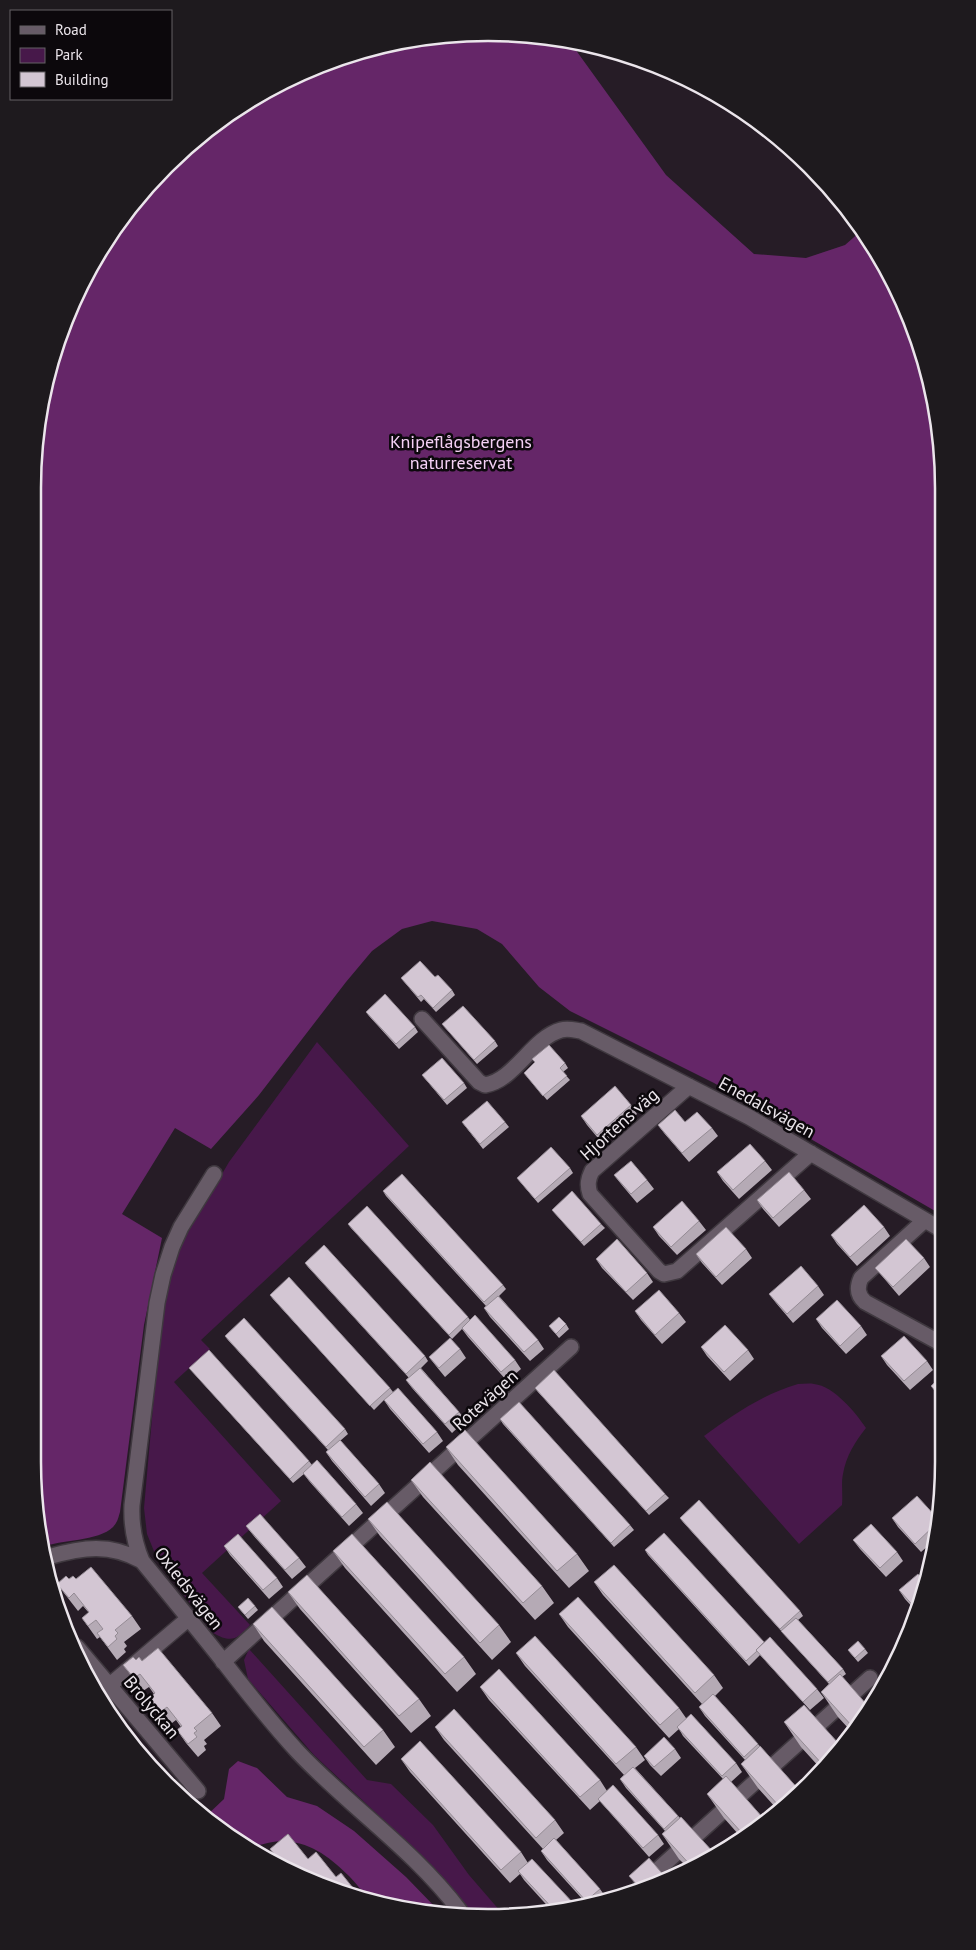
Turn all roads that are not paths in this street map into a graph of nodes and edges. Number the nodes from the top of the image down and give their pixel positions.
1 (422, 1019) dead end
2 (689, 1086) junction
3 (811, 1152) junction
4 (214, 1174) dead end
5 (925, 1220) junction
6 (935, 1226) edge
7 (935, 1340) edge
8 (571, 1347) dead end
9 (51, 1556) edge
10 (142, 1561) junction
11 (189, 1618) junction
12 (86, 1658) edge
13 (223, 1662) junction
14 (870, 1678) dead end
15 (110, 1686) junction
16 (198, 1791) dead end
17 (647, 1879) edge
18 (457, 1908) edge

1 - 2 street, Enedalsvägen
2 - 3 street, Enedalsvägen
2 - 3 street, Hjortens väg
3 - 5 street, Enedalsvägen
4 - 10 street, Oxledsvägen
5 - 6 street, Enedalsvägen
5 - 7 street
8 - 13 street, Rotevägen
9 - 10 street
10 - 11 street, Oxledsvägen
11 - 13 street, Oxledsvägen
11 - 15 street
12 - 15 street, Brolyckan
13 - 18 street, Oxledsvägen
14 - 17 street
15 - 16 street, Brolyckan

